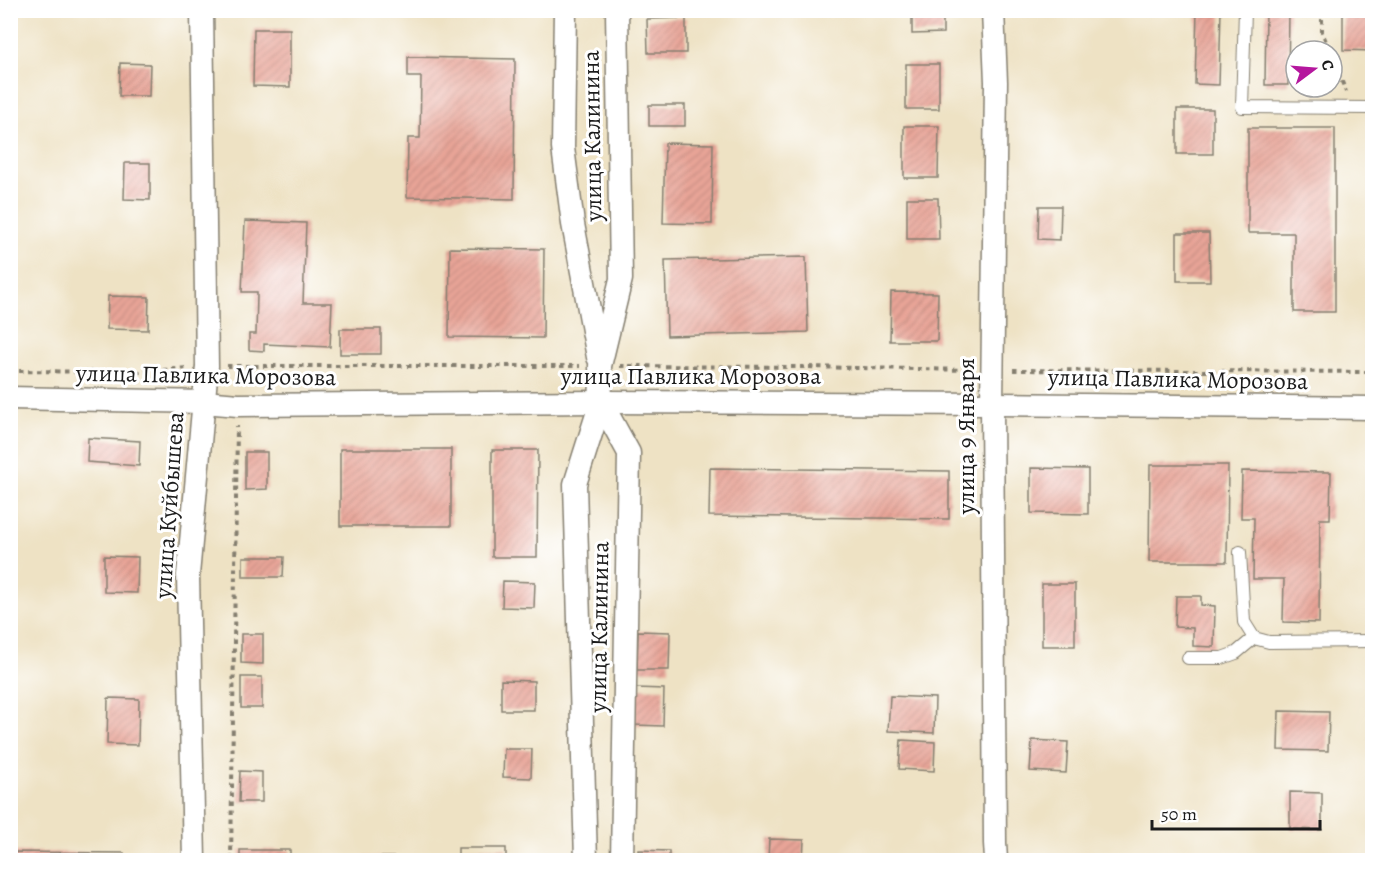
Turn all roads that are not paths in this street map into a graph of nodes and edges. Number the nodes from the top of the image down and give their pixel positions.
1 (202, 10) edge
2 (565, 10) edge
3 (616, 10) edge
4 (993, 10) edge
5 (1245, 10) edge
6 (1372, 108) edge
7 (600, 366) junction
8 (10, 398) edge
9 (204, 402) junction
10 (601, 402) junction
11 (992, 404) junction
12 (1372, 408) edge
13 (1240, 552) dead end
14 (1254, 638) junction
15 (1372, 641) edge
16 (1188, 658) dead end
17 (194, 861) edge
18 (586, 861) edge
19 (622, 861) edge
20 (996, 861) edge

1 - 9 street, улица Куйбышева
2 - 7 street, улица Калинина
3 - 7 street, улица Калинина
4 - 11 street, улица 9 Января
5 - 6 lane
7 - 10 street, улица Калинина
8 - 9 street, улица Павлика Морозова
9 - 10 street, улица Павлика Морозова
9 - 17 street, улица Куйбышева
10 - 11 street, улица Павлика Морозова
10 - 18 street, улица Калинина
10 - 19 street, улица Калинина
11 - 12 street, улица Павлика Морозова
11 - 20 street, улица 9 Января
13 - 14 lane
14 - 15 lane
14 - 16 lane

